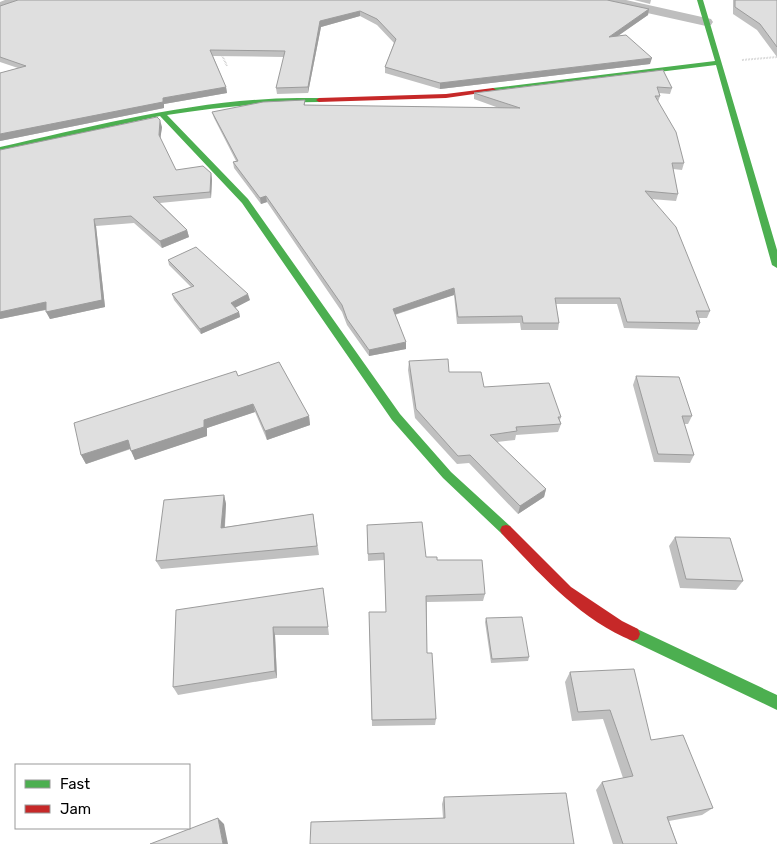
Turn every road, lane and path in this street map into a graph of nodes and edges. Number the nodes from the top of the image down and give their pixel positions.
1 (17, 0) edge
2 (607, 0) edge
3 (700, 0) edge
4 (0, 7) edge
5 (706, 22) junction
6 (220, 52) edge
7 (777, 57) edge
8 (717, 63) junction
9 (227, 66) dead end
10 (163, 115) junction
11 (0, 149) edge
12 (777, 264) edge
13 (777, 703) edge

1 - 4 street
2 - 5 street
3 - 5 main road
5 - 8 main road
6 - 9 path
7 - 8 path
8 - 10 main road
8 - 12 main road
10 - 11 main road
10 - 13 main road

